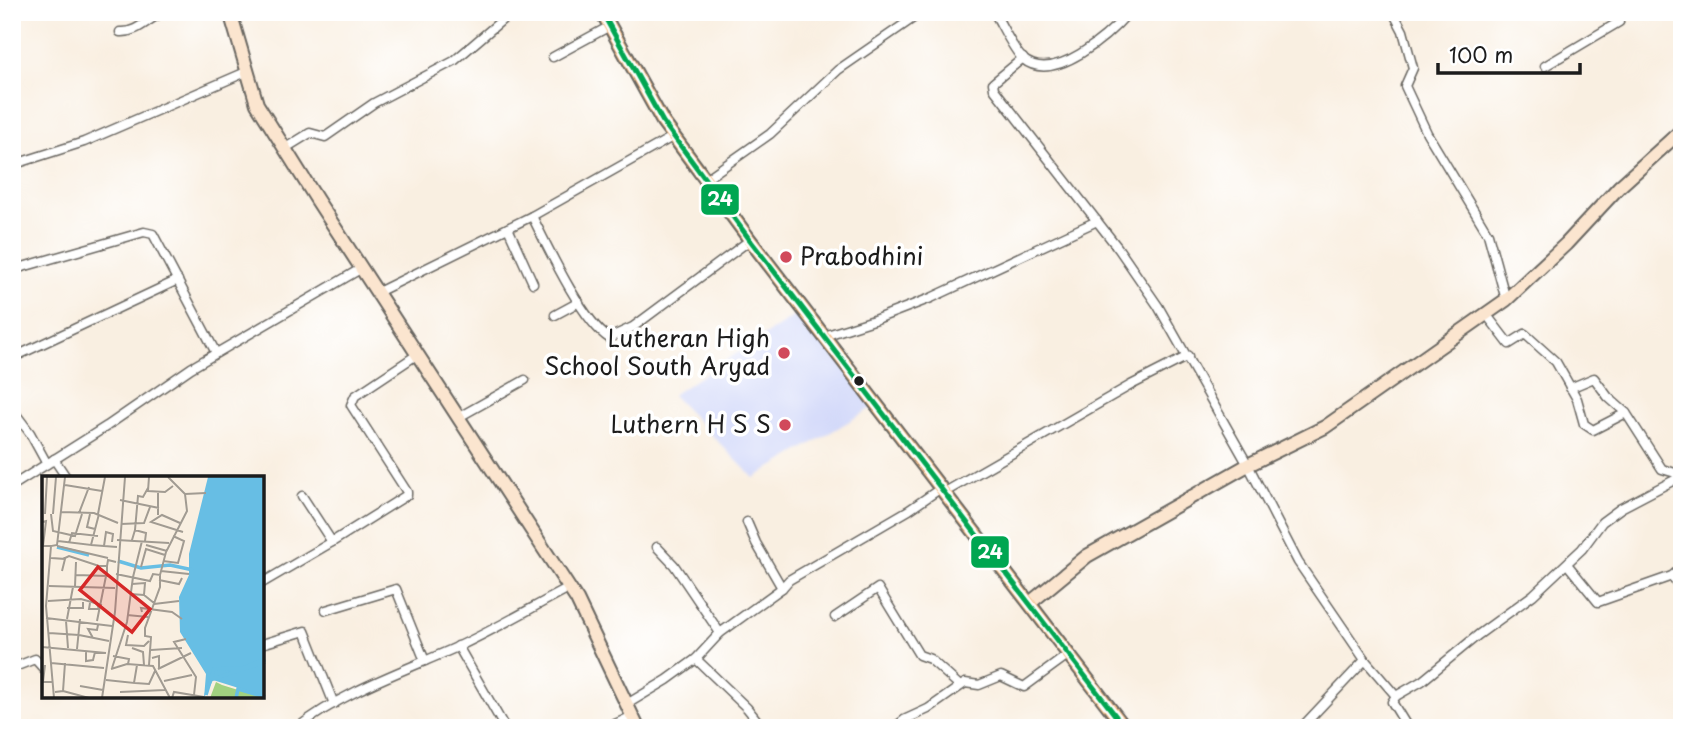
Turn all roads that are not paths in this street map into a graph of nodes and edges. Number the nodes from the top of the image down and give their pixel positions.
1 (164, 12) edge
2 (230, 12) edge
3 (508, 12) edge
4 (602, 12) edge
5 (922, 12) edge
6 (994, 12) edge
7 (1129, 12) edge
8 (1393, 12) edge
9 (1615, 12) edge
10 (610, 26) junction
11 (120, 32) dead end
12 (553, 57) dead end
13 (1023, 58) junction
14 (1545, 66) dead end
15 (246, 72) junction
16 (1682, 130) edge
17 (674, 136) junction
18 (284, 149) junction
19 (12, 165) edge
20 (706, 179) junction
21 (532, 216) junction
22 (1097, 221) junction
23 (508, 228) junction
24 (750, 240) junction
25 (362, 268) junction
26 (12, 270) edge
27 (178, 280) junction
28 (533, 283) dead end
29 (378, 292) junction
30 (1506, 300) junction
31 (579, 302) junction
32 (1486, 314) junction
33 (555, 315) dead end
34 (824, 336) junction
35 (216, 353) junction
36 (418, 354) junction
37 (1188, 356) junction
38 (12, 358) edge
39 (525, 380) dead end
40 (1570, 388) junction
41 (12, 409) edge
42 (1626, 413) junction
43 (459, 417) junction
44 (50, 461) junction
45 (1248, 465) junction
46 (1682, 475) edge
47 (64, 476) edge
48 (12, 486) edge
49 (943, 490) junction
50 (302, 496) dead end
51 (747, 522) dead end
52 (332, 542) junction
53 (657, 547) dead end
54 (1567, 564) junction
55 (1682, 567) edge
56 (1672, 576) junction
57 (264, 582) edge
58 (569, 588) junction
59 (782, 588) junction
60 (1682, 590) edge
61 (1030, 603) junction
62 (326, 610) dead end
63 (835, 617) dead end
64 (720, 633) junction
65 (264, 643) edge
66 (458, 646) junction
67 (1069, 654) junction
68 (696, 659) junction
69 (1364, 660) junction
70 (425, 661) junction
71 (12, 667) edge
72 (42, 667) edge
73 (960, 686) junction
74 (1396, 696) junction
75 (334, 704) junction
76 (632, 716) edge
77 (297, 728) edge
78 (505, 728) edge
79 (606, 728) edge
80 (763, 728) edge
81 (894, 728) edge
82 (1125, 728) edge
83 (1301, 728) edge
84 (1408, 728) edge

1 - 11 street
2 - 15 main road
3 - 18 street
4 - 10 main road
5 - 20 street
6 - 13 street
7 - 13 street
8 - 30 street
9 - 14 street
10 - 12 street
10 - 17 main road
13 - 22 street
15 - 18 main road
15 - 19 street
16 - 30 main road
17 - 20 main road
17 - 21 street
18 - 25 main road
20 - 24 main road
21 - 23 street
21 - 31 street
22 - 34 street
22 - 37 street
23 - 28 street
23 - 29 street
24 - 31 street
24 - 34 main road
25 - 29 main road
25 - 35 street
26 - 27 street
27 - 35 street
27 - 38 street
29 - 36 main road
30 - 32 main road
31 - 33 street
32 - 40 street
32 - 45 main road
34 - 49 main road
35 - 44 street
36 - 43 main road
36 - 52 street
37 - 45 street
37 - 49 street
39 - 43 street
40 - 42 street
40 - 42 street
41 - 44 street
42 - 46 street
43 - 58 main road
44 - 47 street
44 - 48 street
45 - 61 main road
45 - 69 street
46 - 54 street
49 - 59 street
49 - 61 main road
50 - 52 street
51 - 59 street
52 - 57 street
53 - 64 street
54 - 56 street
54 - 74 street
55 - 56 street
56 - 60 street
58 - 66 street
58 - 76 main road
59 - 64 street
61 - 67 main road
62 - 70 street
63 - 73 street
64 - 68 street
65 - 75 street
66 - 70 street
66 - 78 street
67 - 73 street
67 - 82 main road
68 - 76 street
68 - 80 street
69 - 74 street
69 - 83 street
70 - 75 street
71 - 72 street
73 - 81 street
74 - 84 street
75 - 77 street
76 - 79 street

